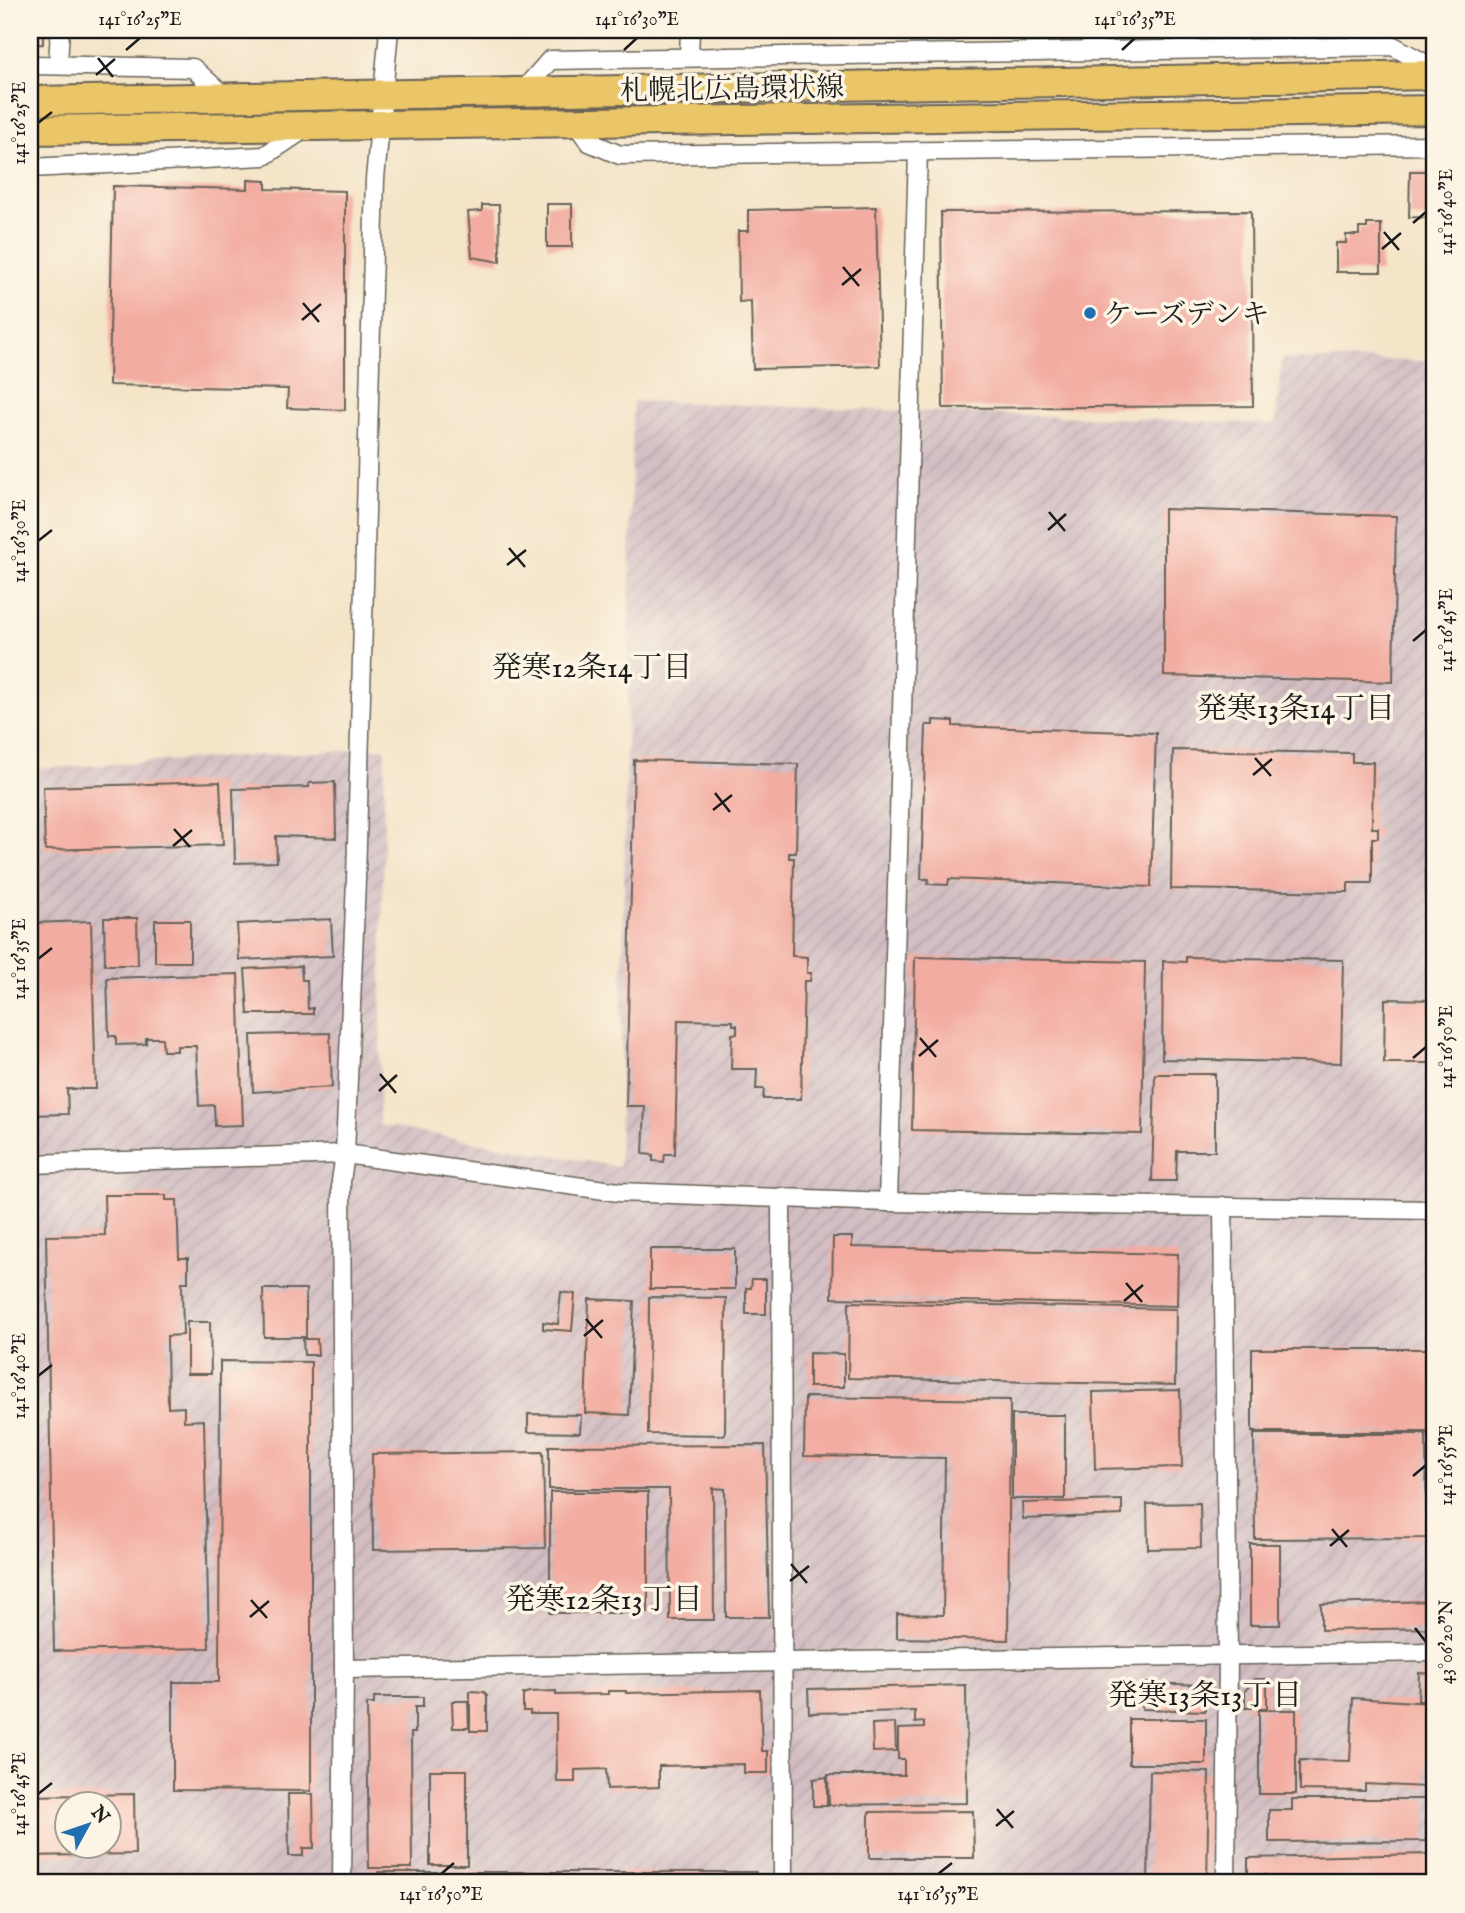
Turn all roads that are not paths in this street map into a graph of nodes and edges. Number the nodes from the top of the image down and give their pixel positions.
1 (60, 30) edge
2 (389, 30) edge
3 (690, 30) edge
4 (1093, 30) edge
5 (1090, 50) junction
6 (689, 57) junction
7 (58, 64) junction
8 (30, 65) edge
9 (1435, 69) edge
10 (1435, 75) edge
11 (522, 92) junction
12 (382, 94) junction
13 (225, 97) junction
14 (30, 101) edge
15 (1435, 110) edge
16 (575, 122) junction
17 (381, 125) junction
18 (309, 126) junction
19 (30, 130) edge
20 (1435, 145) edge
21 (918, 151) junction
22 (30, 167) edge
23 (345, 1154) junction
24 (30, 1164) edge
25 (781, 1197) junction
26 (888, 1202) junction
27 (1223, 1206) junction
28 (1435, 1210) edge
29 (1435, 1652) edge
30 (1228, 1655) junction
31 (783, 1662) junction
32 (344, 1670) junction
33 (342, 1883) edge
34 (783, 1883) edge
35 (1226, 1883) edge

1 - 7 street
2 - 12 street
3 - 6 street
4 - 5 street
5 - 6 street
5 - 9 street
6 - 11 street
7 - 8 street
7 - 13 street
10 - 11 main road, 札幌北広島環状線
11 - 12 main road, 札幌北広島環状線
12 - 13 main road, 札幌北広島環状線
12 - 17 street
13 - 14 main road, 札幌北広島環状線
15 - 16 main road, 札幌北広島環状線
16 - 17 main road, 札幌北広島環状線
16 - 21 street
17 - 18 main road, 札幌北広島環状線
17 - 23 street
18 - 19 main road, 札幌北広島環状線
18 - 22 street
20 - 21 street
21 - 26 street
23 - 24 street
23 - 25 street
23 - 32 street
25 - 26 street
25 - 31 street
26 - 27 street
27 - 28 street
27 - 30 street
29 - 30 street
30 - 31 street
30 - 35 street
31 - 32 street
31 - 34 street
32 - 33 street

